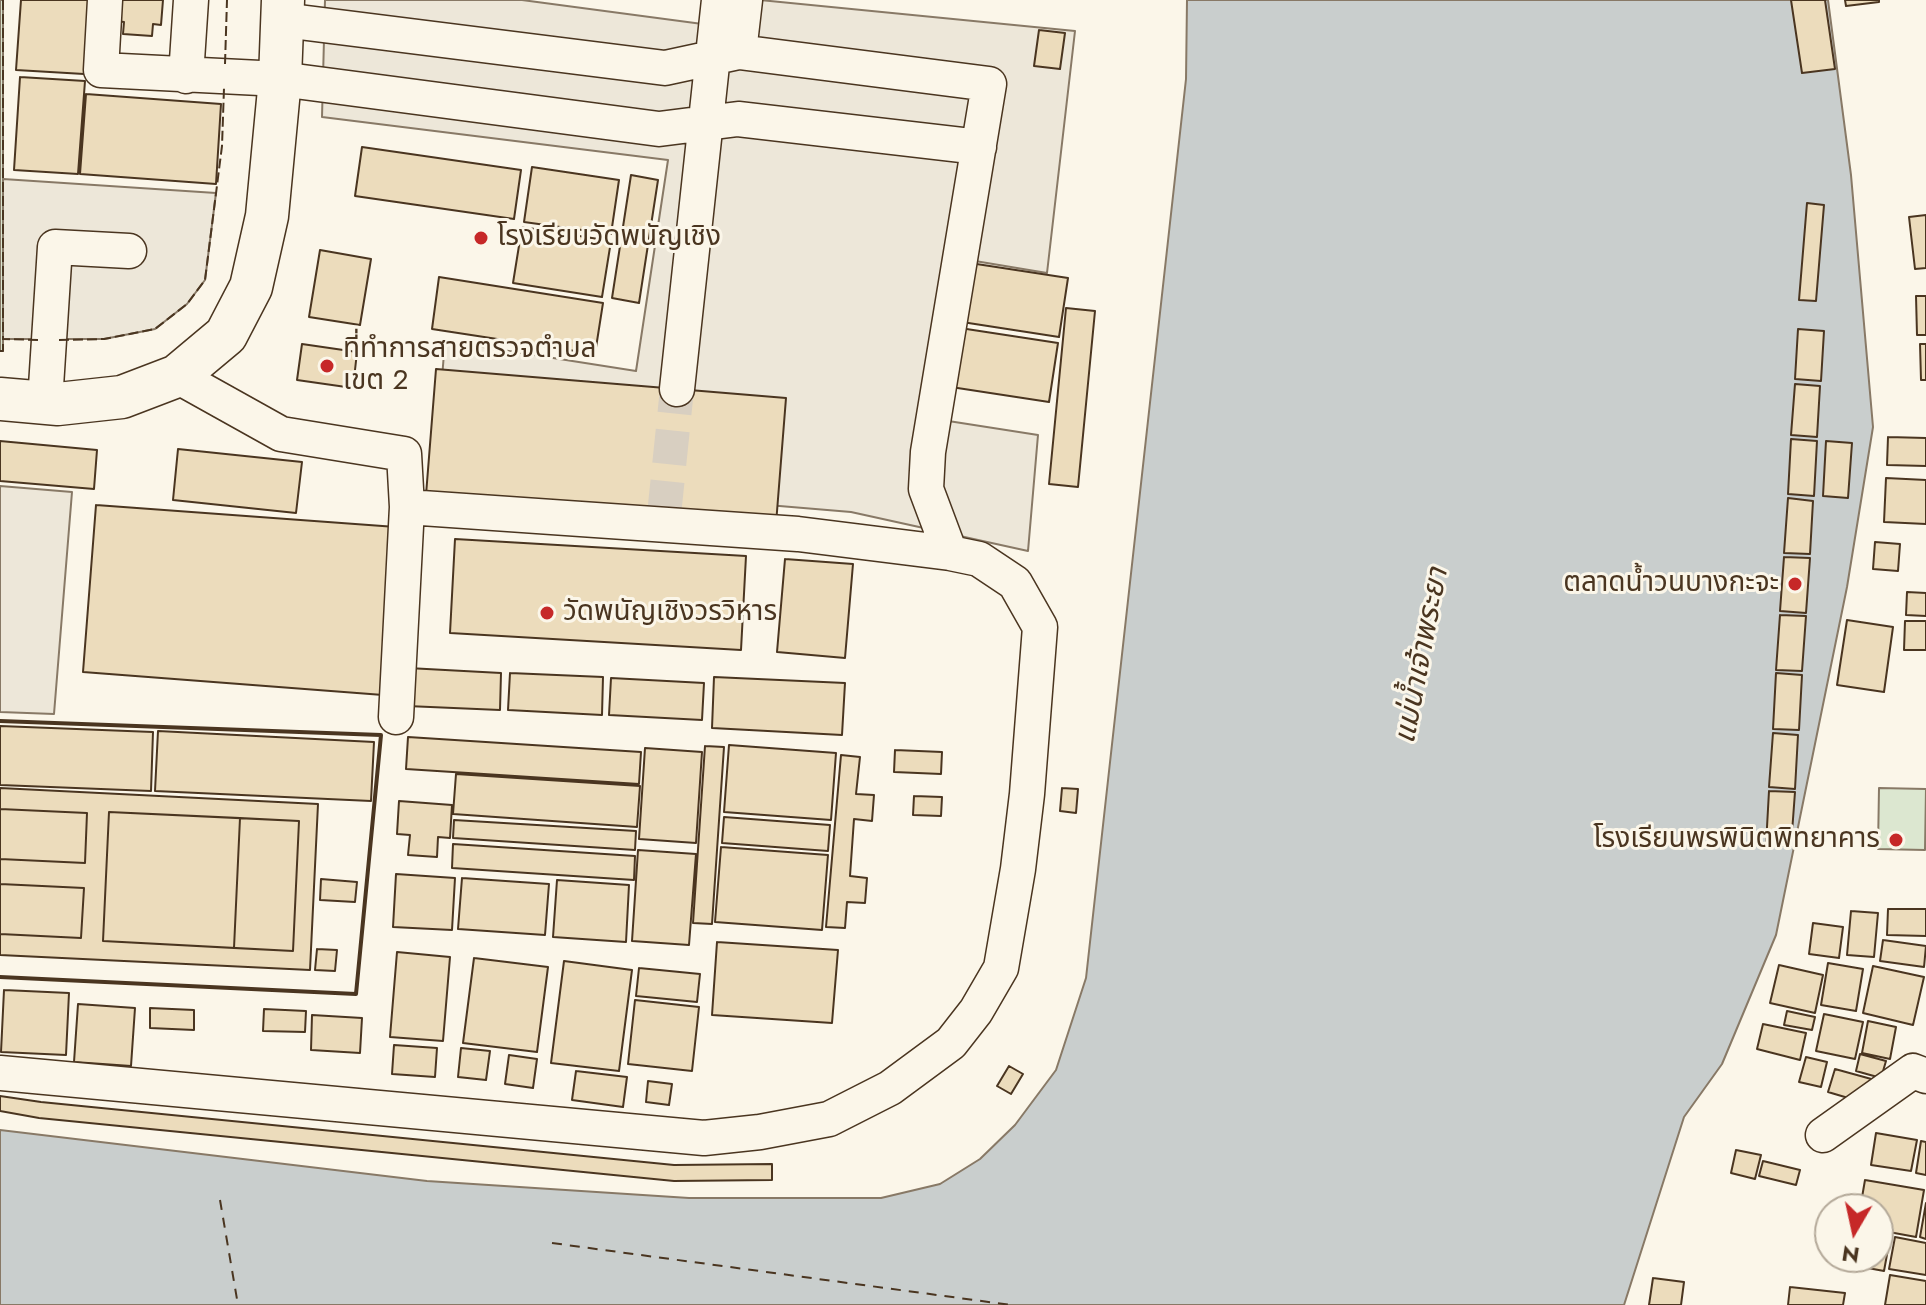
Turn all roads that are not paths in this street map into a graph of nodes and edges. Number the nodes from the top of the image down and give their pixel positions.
1 (105, 0) edge
2 (191, 0) edge
3 (712, 0) edge
4 (719, 0) edge
5 (745, 0) edge
6 (283, 10) edge
7 (726, 55) junction
8 (186, 76) junction
9 (280, 79) junction
10 (706, 123) junction
11 (979, 147) junction
12 (129, 251) dead end
13 (177, 376) junction
14 (677, 389) tunnel mouth
15 (0, 399) edge
16 (45, 402) junction
17 (407, 507) junction
18 (950, 553) junction
19 (396, 717) dead end
20 (0, 1073) edge
21 (1926, 1076) edge
22 (1823, 1135) dead end

1 - 8 street
2 - 8 street
3 - 4 street
4 - 7 street
5 - 7 street
6 - 7 street
6 - 9 main road
7 - 10 street
7 - 11 street
8 - 9 street
9 - 10 street
9 - 13 main road
10 - 11 street
10 - 14 street
11 - 18 street
12 - 16 street
13 - 16 main road
13 - 17 street
15 - 16 main road
17 - 18 street
17 - 19 street
18 - 20 street
21 - 22 street

